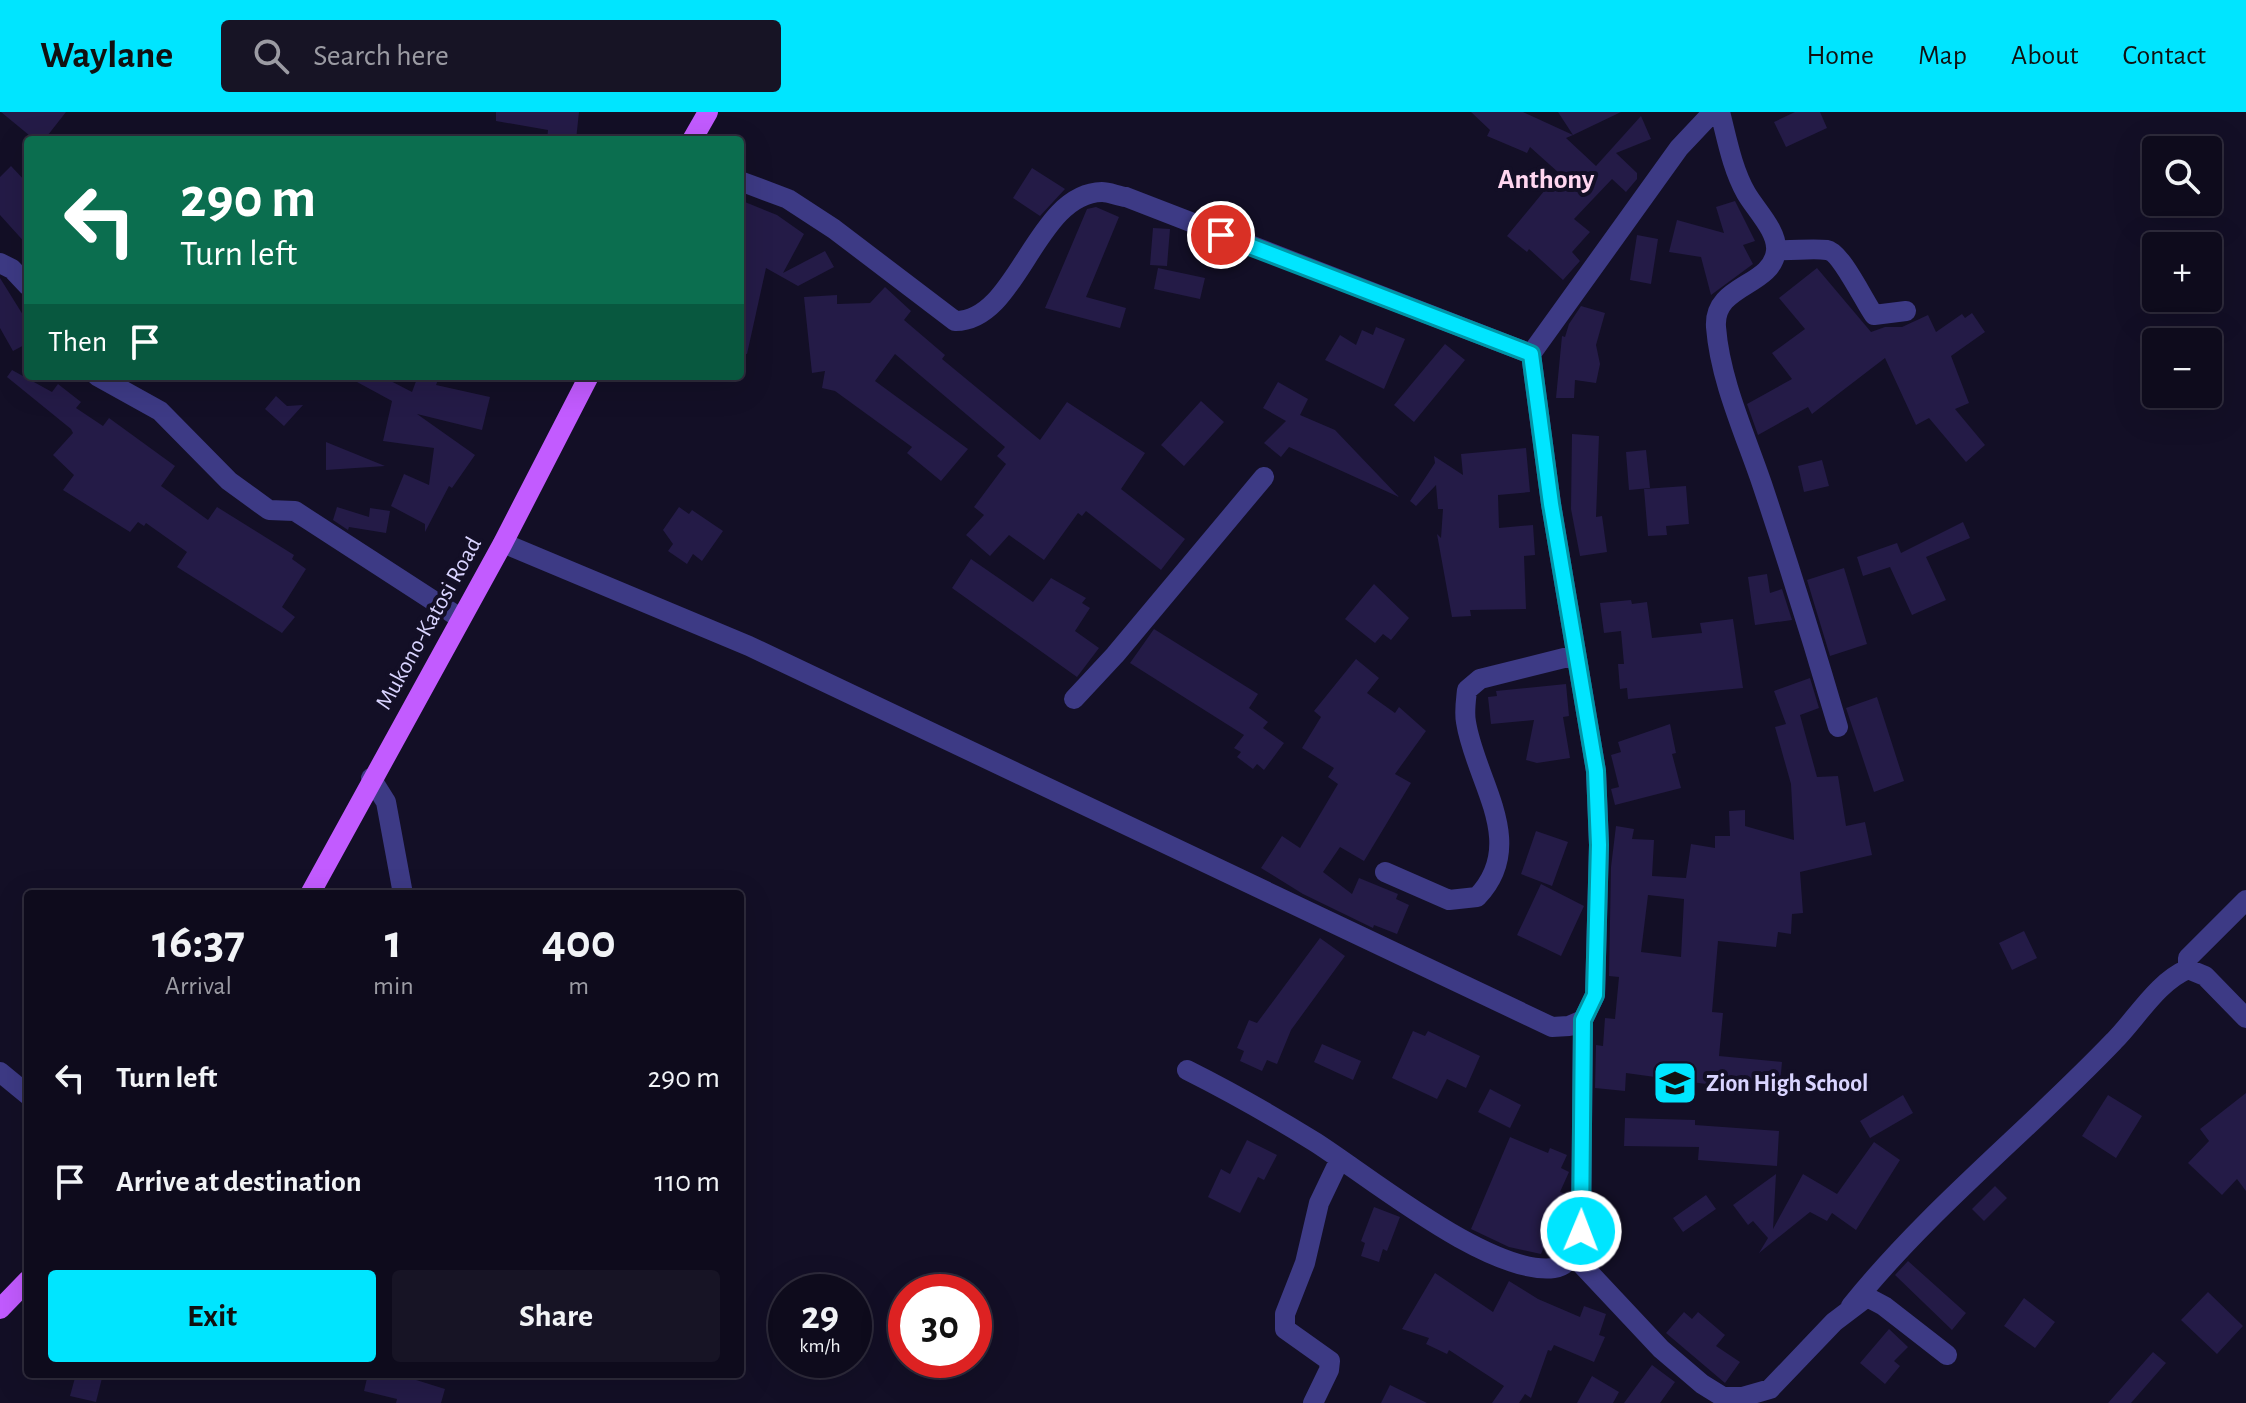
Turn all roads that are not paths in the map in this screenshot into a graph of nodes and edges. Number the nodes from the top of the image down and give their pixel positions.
1 (708, 112) edge
2 (1713, 112) edge
3 (1720, 112) edge
4 (694, 136) edge
5 (744, 182) edge
6 (1776, 250) junction
7 (0, 263) edge
8 (24, 282) edge
9 (1906, 311) dead end
10 (1531, 354) junction
11 (104, 380) edge
12 (587, 380) edge
13 (1264, 477) dead end
14 (503, 543) junction
15 (460, 618) junction
16 (1576, 655) junction
17 (1074, 699) dead end
18 (1838, 727) dead end
19 (371, 778) junction
20 (1385, 872) dead end
21 (312, 890) edge
22 (402, 890) edge
23 (2246, 900) edge
24 (2188, 969) junction
25 (2246, 1018) edge
26 (1583, 1020) junction
27 (1187, 1070) dead end
28 (0, 1072) edge
29 (24, 1092) edge
30 (1340, 1159) junction
31 (1576, 1249) junction
32 (24, 1284) edge
33 (1851, 1306) junction
34 (0, 1309) edge
35 (1947, 1355) dead end
36 (1313, 1403) edge

1 - 4 main road
2 - 10 street
3 - 6 street
5 - 10 street
6 - 9 street
6 - 18 street
7 - 8 street
10 - 16 street
11 - 15 street
12 - 14 main road, Mukono-Katosi Road
13 - 17 street
14 - 15 main road, Mukono-Katosi Road
14 - 26 street
15 - 19 main road, Mukono-Katosi Road
16 - 20 street
16 - 26 street
19 - 21 main road, Mukono-Katosi Road
19 - 22 street
23 - 24 street
24 - 25 street
24 - 33 street
26 - 31 street
27 - 30 street
28 - 29 street
30 - 31 street
30 - 36 street
31 - 33 street
32 - 34 main road
33 - 35 street

